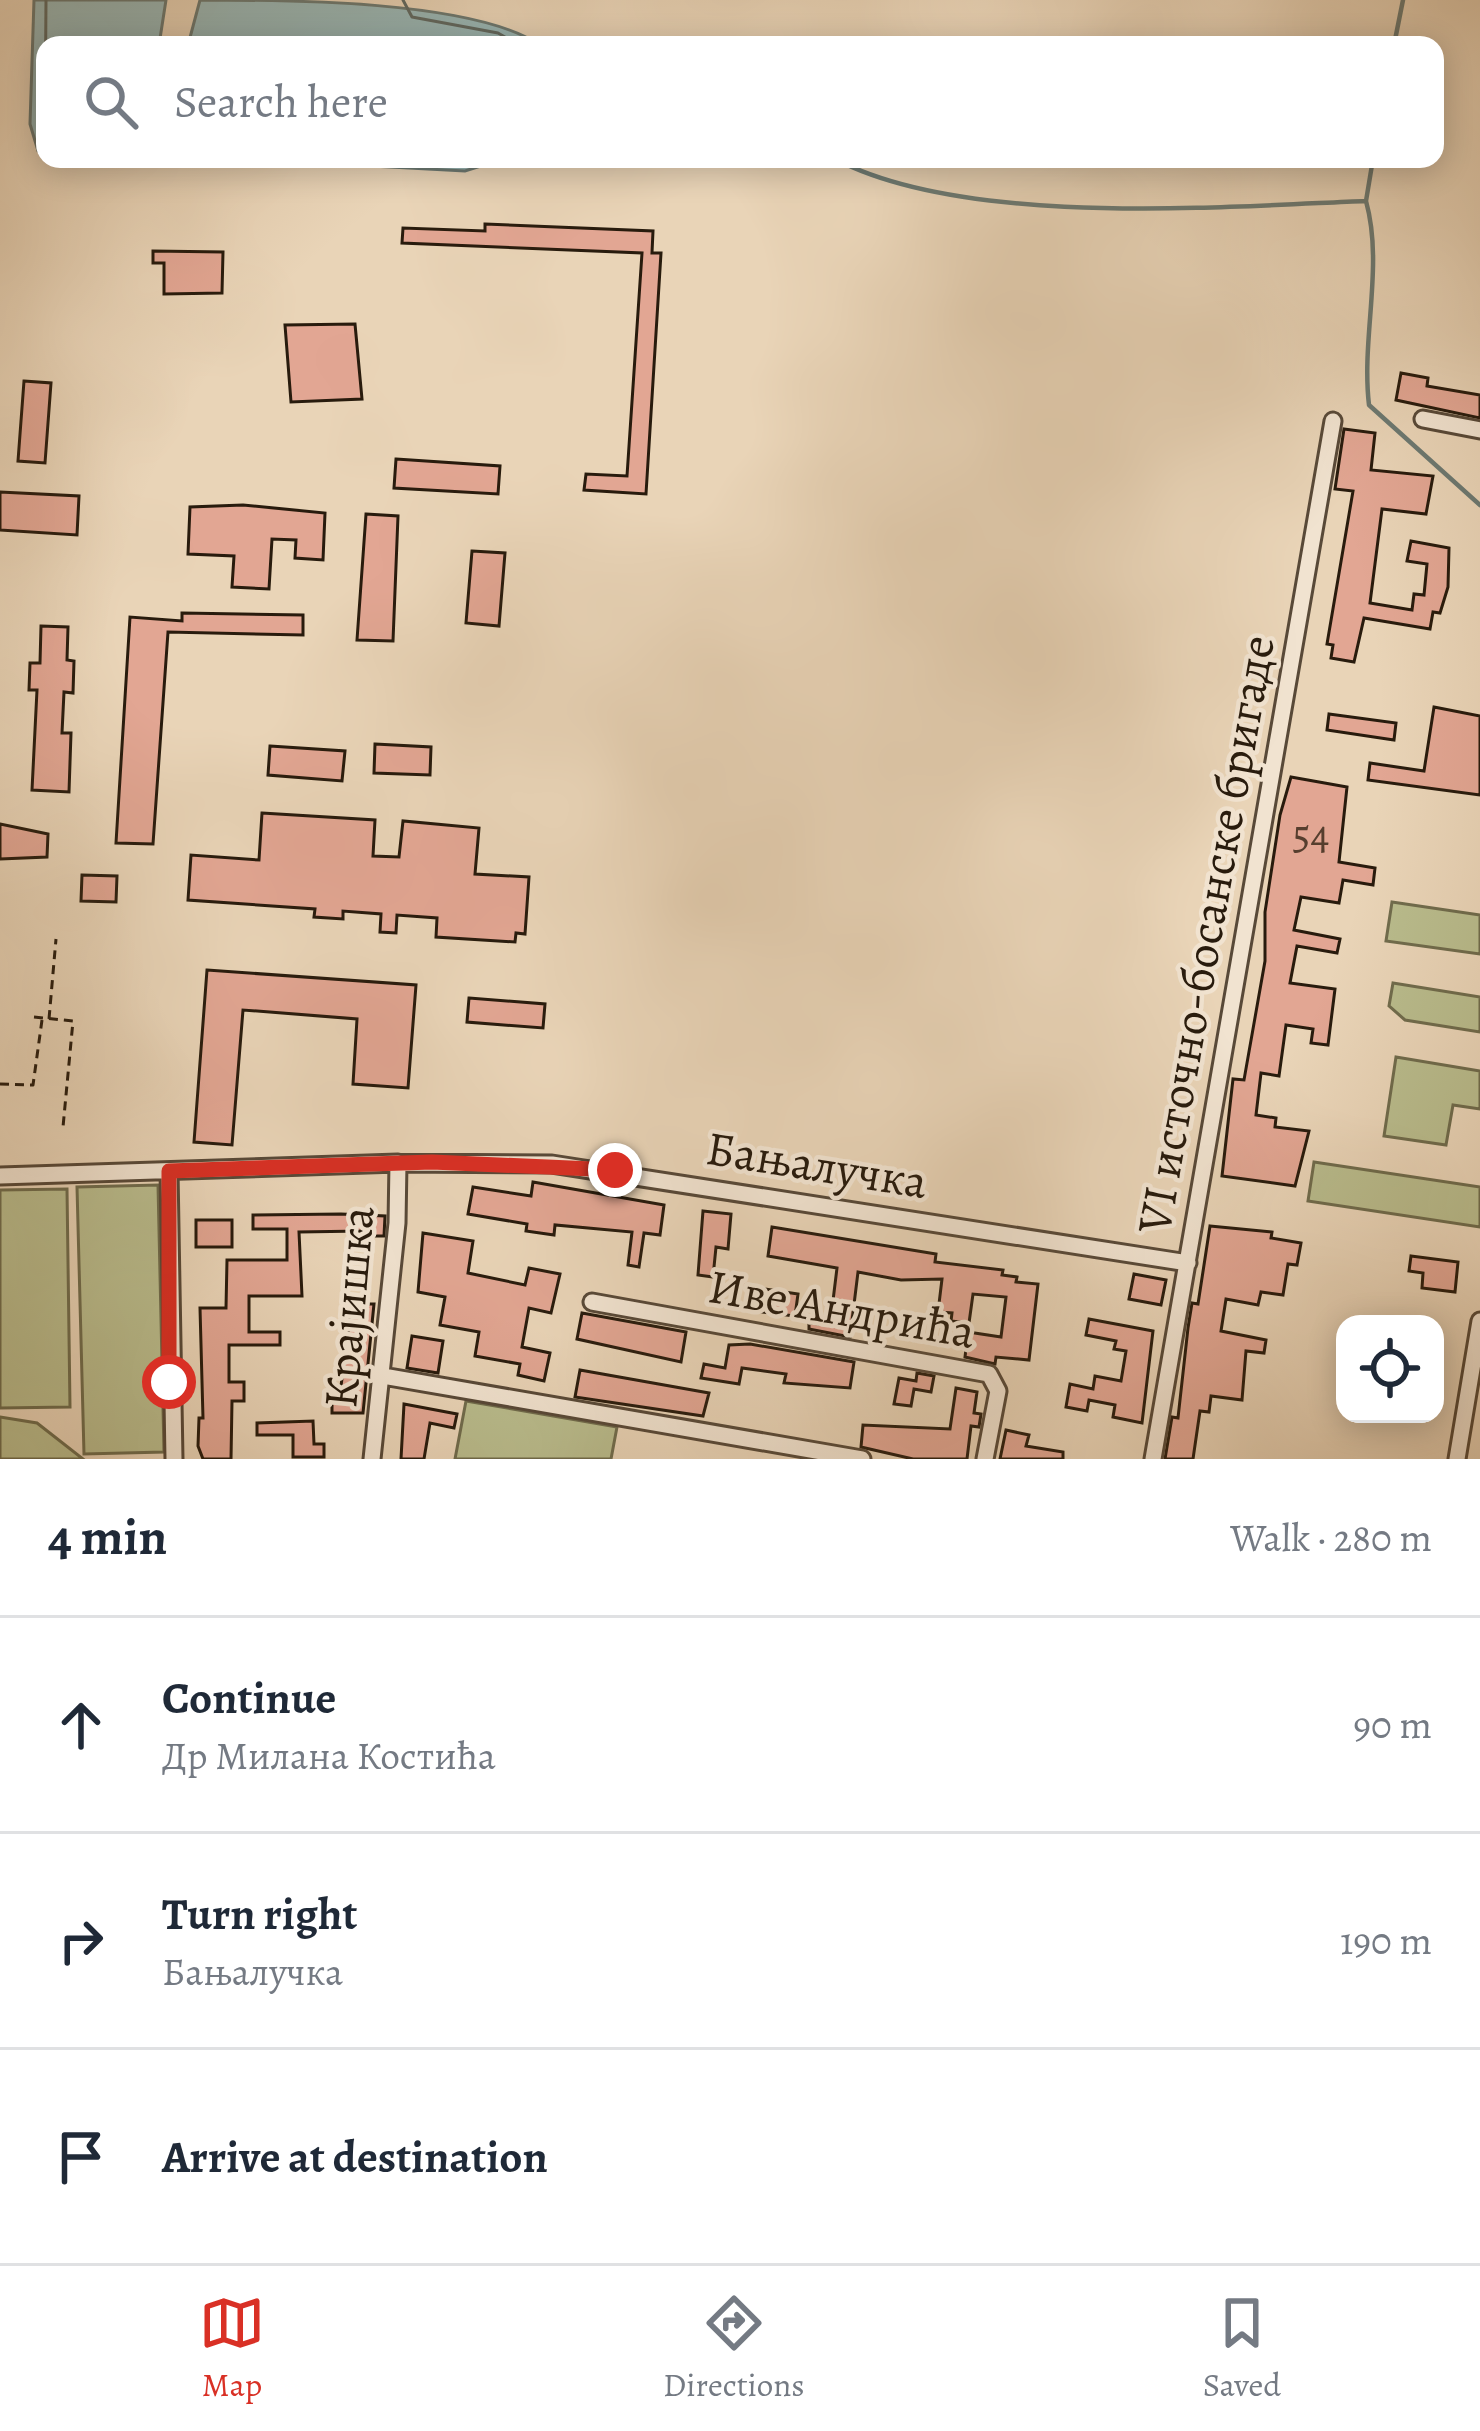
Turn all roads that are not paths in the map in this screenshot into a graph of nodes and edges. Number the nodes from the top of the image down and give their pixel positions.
1 (1423, 419) dead end
2 (1333, 421) dead end
3 (1480, 430) edge
4 (398, 1162) junction
5 (169, 1171) junction
6 (0, 1176) edge
7 (1188, 1263) junction
8 (592, 1302) dead end
9 (1480, 1322) edge
10 (383, 1376) junction
11 (174, 1459) edge
12 (373, 1459) edge
13 (862, 1459) edge
14 (986, 1459) edge
15 (1153, 1459) edge
16 (1457, 1459) edge

1 - 3 street
2 - 7 street, VI источно-босанске бригаде
4 - 5 street, Бањалучка
4 - 7 street, Бањалучка
4 - 10 street, Крајишка
5 - 6 street, Бањалучка
5 - 11 street
7 - 15 street, VI источно-босанске бригаде
8 - 14 street, Иве Андрића
9 - 16 street
10 - 12 street, Крајишка
10 - 13 street

